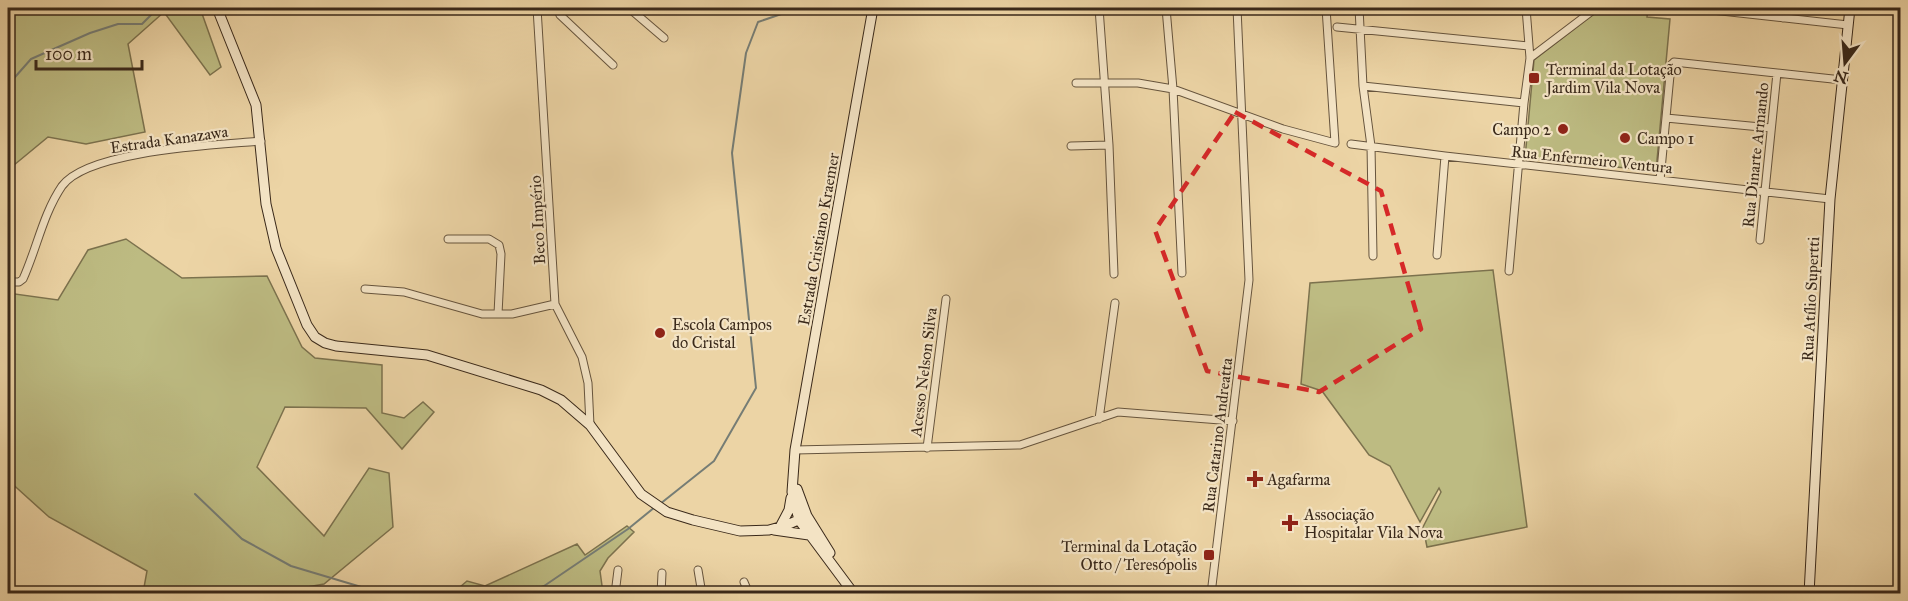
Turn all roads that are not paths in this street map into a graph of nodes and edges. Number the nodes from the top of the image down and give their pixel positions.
1 (217, 8) edge
2 (537, 8) edge
3 (557, 8) edge
4 (629, 8) edge
5 (873, 8) edge
6 (1099, 8) edge
7 (1166, 8) edge
8 (1237, 8) edge
9 (1326, 8) edge
10 (1359, 8) edge
11 (1526, 8) edge
12 (1596, 8) edge
13 (1694, 8) edge
14 (1784, 8) edge
15 (1850, 8) edge
16 (1783, 18) junction
17 (1848, 25) junction
18 (1337, 27) dead end
19 (1360, 28) junction
20 (664, 38) dead end
21 (1529, 46) junction
22 (1530, 58) junction
23 (613, 66) dead end
24 (1777, 73) junction
25 (1842, 80) junction
26 (1076, 83) dead end
27 (1104, 83) junction
28 (1363, 86) junction
29 (1173, 89) junction
30 (1524, 103) junction
31 (1243, 113) junction
32 (1666, 117) junction
33 (1771, 128) junction
34 (261, 141) junction
35 (1351, 144) dead end
36 (1109, 145) junction
37 (1071, 146) dead end
38 (1371, 146) junction
39 (1444, 156) junction
40 (1518, 164) junction
41 (1660, 180) junction
42 (1766, 192) junction
43 (1830, 199) junction
44 (448, 239) dead end
45 (1760, 240) dead end
46 (1437, 255) dead end
47 (1373, 256) dead end
48 (1509, 271) dead end
49 (1182, 273) dead end
50 (1114, 274) dead end
51 (8, 282) edge
52 (365, 289) dead end
53 (946, 299) dead end
54 (1115, 303) dead end
55 (555, 304) junction
56 (498, 314) junction
57 (1099, 419) junction
58 (1233, 421) junction
59 (590, 425) junction
60 (927, 448) junction
61 (795, 450) junction
62 (794, 476) junction
63 (792, 492) junction
64 (803, 518) junction
65 (780, 527) junction
66 (769, 530) junction
67 (809, 535) junction
68 (618, 570) dead end
69 (698, 570) dead end
70 (662, 573) dead end
71 (744, 582) dead end
72 (846, 582) junction
73 (615, 594) edge
74 (661, 594) edge
75 (702, 594) edge
76 (749, 594) edge
77 (854, 594) edge
78 (1211, 594) edge
79 (1809, 594) edge

1 - 34 main road
2 - 55 street, Beco Império
3 - 23 street
4 - 20 street
5 - 61 main road, Estrada Cristiano Kraemer
6 - 27 street
7 - 29 street
8 - 31 street, Rua Catarino Andreatta
9 - 31 street
10 - 19 street
11 - 21 street
12 - 22 street
13 - 16 street
14 - 16 street
15 - 17 main road, Rua Atílio Supertti
16 - 17 street
17 - 25 main road, Rua Atílio Supertti
18 - 19 street
19 - 21 street
19 - 28 street
21 - 22 street
22 - 30 street
24 - 25 street
24 - 32 street
24 - 33 street, Rua Dinarte Armando
25 - 43 main road, Rua Atílio Supertti
26 - 27 street
27 - 29 street
27 - 36 street
28 - 30 street
28 - 38 street
29 - 31 street
29 - 49 street
30 - 40 street
31 - 58 street, Rua Catarino Andreatta
32 - 33 street
32 - 41 street
33 - 42 street, Rua Dinarte Armando
34 - 51 street, Estrada Kanazawa
34 - 59 main road
35 - 38 street, Rua Enfermeiro Ventura
36 - 37 street
36 - 50 street
38 - 39 street, Rua Enfermeiro Ventura
38 - 47 street
39 - 40 street, Rua Enfermeiro Ventura
39 - 46 street
40 - 41 street, Rua Enfermeiro Ventura
40 - 48 street
41 - 42 street, Rua Enfermeiro Ventura
42 - 43 street, Rua Enfermeiro Ventura
42 - 45 street, Rua Dinarte Armando
43 - 79 main road, Rua Atílio Supertti
44 - 56 street
52 - 56 street
53 - 60 street, Acesso Nelson Silva
54 - 57 street
55 - 56 street
55 - 59 street, Beco Império
57 - 58 street
57 - 60 street
58 - 78 street, Rua Catarino Andreatta
59 - 66 main road
60 - 61 street
61 - 62 main road, Estrada Cristiano Kraemer
62 - 63 main road, Estrada Cristiano Kraemer
62 - 64 main road, Estrada Cristiano Kraemer
63 - 64 main road, Estrada Cristiano Kraemer
63 - 65 main road
64 - 65 main road
64 - 67 main road, Estrada Cristiano Kraemer
64 - 72 main road, Estrada Cristiano Kraemer
65 - 66 main road
66 - 67 main road
67 - 72 main road, Estrada Cristiano Kraemer
68 - 73 street
69 - 75 street
70 - 74 street
71 - 76 street
72 - 77 main road, Estrada Cristiano Kraemer

